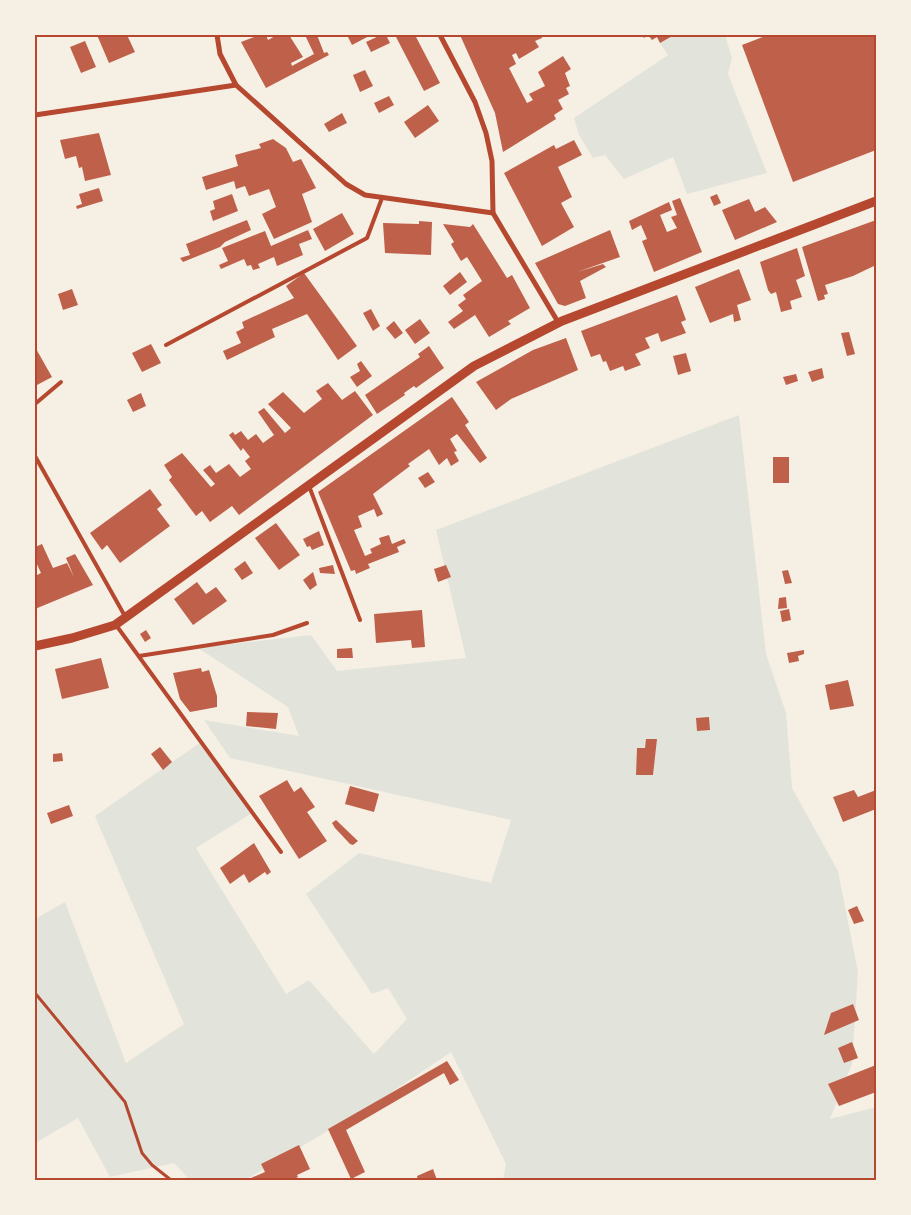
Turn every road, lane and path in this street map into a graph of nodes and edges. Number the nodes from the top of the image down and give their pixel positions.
1 (217, 35) edge
2 (440, 35) edge
3 (236, 85) junction
4 (35, 115) edge
5 (382, 198) junction
6 (876, 201) edge
7 (493, 213) junction
8 (558, 322) junction
9 (166, 346) dead end
10 (62, 382) dead end
11 (35, 404) edge
12 (35, 456) edge
13 (309, 486) junction
14 (126, 618) junction
15 (360, 620) dead end
16 (307, 623) dead end
17 (116, 624) junction
18 (35, 646) edge
19 (139, 656) junction
20 (281, 852) dead end
21 (35, 993) edge
22 (171, 1180) edge

1 - 3 street
2 - 7 street
3 - 4 street
3 - 5 street
5 - 7 street
5 - 9 lane
6 - 8 street
7 - 8 street
8 - 13 street
10 - 11 lane
12 - 14 lane
13 - 14 street
13 - 15 lane
14 - 17 street
16 - 19 lane
17 - 18 street
17 - 19 lane
19 - 20 lane
21 - 22 path

